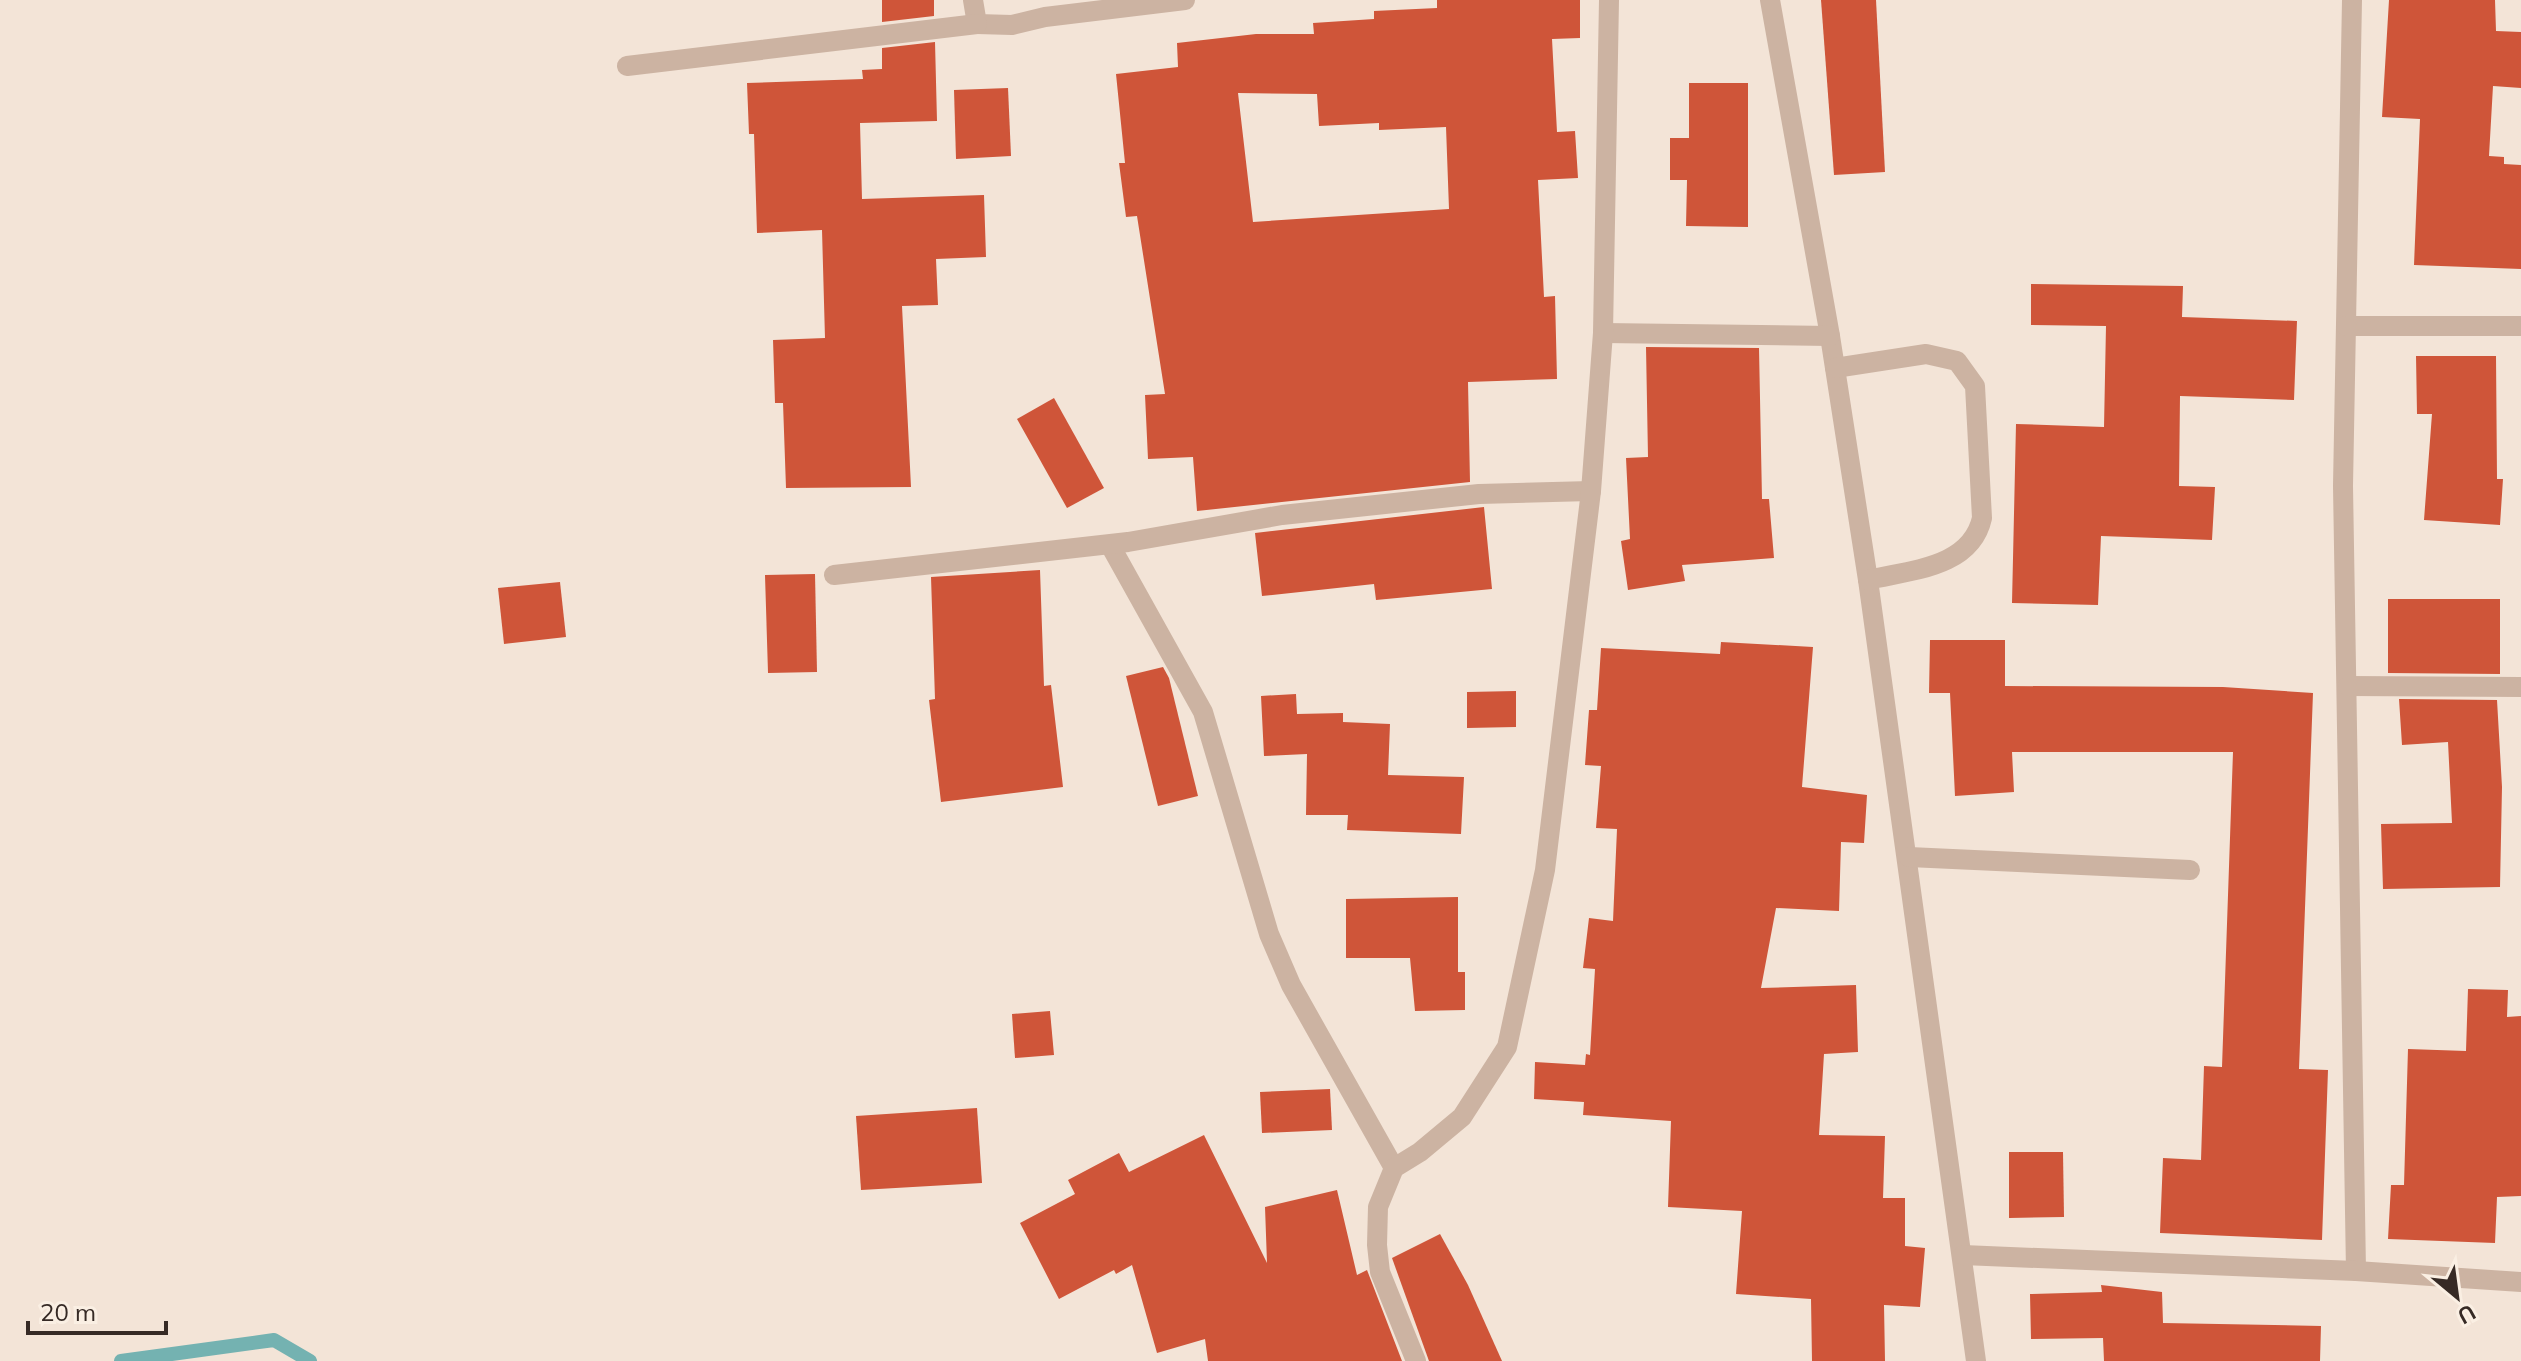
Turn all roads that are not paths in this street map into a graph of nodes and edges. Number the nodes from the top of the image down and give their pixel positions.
1 (973, 0) edge
2 (1185, 0) edge
3 (1609, 0) edge
4 (1770, 0) edge
5 (2352, 0) edge
6 (977, 24) junction
7 (627, 66) dead end
8 (2346, 326) junction
9 (2521, 326) edge
10 (1603, 333) junction
11 (1830, 336) junction
12 (1835, 368) junction
13 (1591, 491) junction
14 (1119, 544) junction
15 (834, 575) dead end
16 (1868, 580) junction
17 (2348, 686) junction
18 (2521, 687) edge
19 (1909, 857) junction
20 (2190, 870) dead end
21 (1394, 1168) junction
22 (1963, 1255) junction
23 (2356, 1271) junction
24 (2521, 1282) edge
25 (1416, 1361) edge
26 (1976, 1361) edge

1 - 6 street
2 - 6 street
3 - 10 street
4 - 11 street
5 - 8 street
6 - 7 street
8 - 9 street
8 - 17 street
10 - 11 street
10 - 13 street
11 - 12 street
12 - 16 street
12 - 16 street
13 - 14 street
13 - 21 street
14 - 15 street
14 - 21 street
16 - 19 street
17 - 18 street
17 - 23 street
19 - 20 street
19 - 22 street
21 - 25 street
22 - 23 street
22 - 26 street
23 - 24 street

